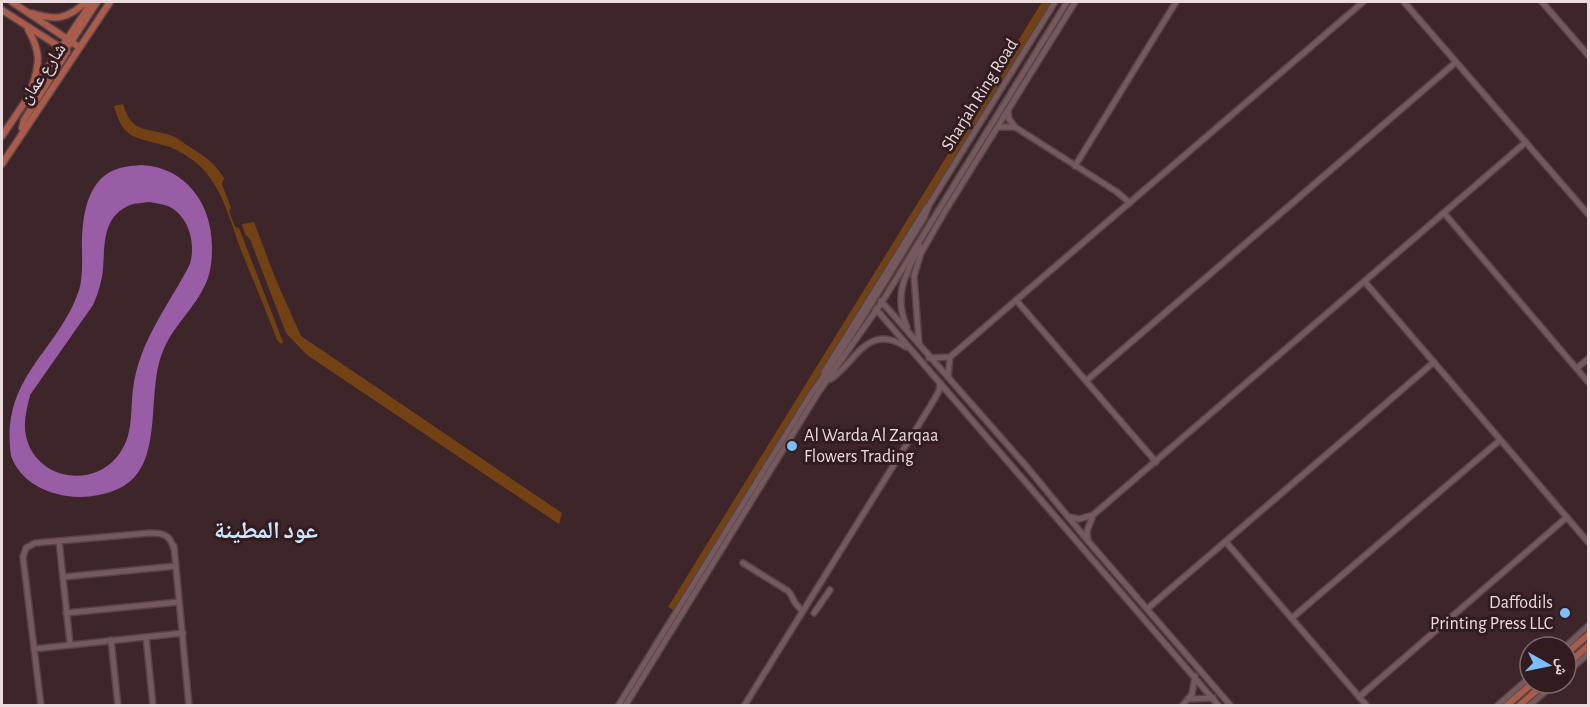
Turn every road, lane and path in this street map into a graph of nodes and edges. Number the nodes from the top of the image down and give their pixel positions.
1 (12, 2) edge
2 (86, 2) edge
3 (92, 2) edge
4 (97, 2) edge
5 (110, 2) edge
6 (1056, 2) edge
7 (1067, 2) edge
8 (1075, 2) edge
9 (1176, 2) edge
10 (1360, 2) edge
11 (1404, 2) edge
12 (1542, 2) edge
13 (2, 10) edge
14 (25, 10) junction
15 (26, 26) junction
16 (69, 41) junction
17 (71, 51) junction
18 (1588, 56) edge
19 (1456, 62) junction
20 (30, 93) junction
21 (1008, 110) junction
22 (998, 127) junction
23 (1014, 127) junction
24 (2, 136) edge
25 (1526, 142) junction
26 (2, 164) edge
27 (1075, 166) junction
28 (1130, 203) junction
29 (930, 205) junction
30 (938, 210) junction
31 (1444, 213) junction
32 (1588, 214) edge
33 (1365, 282) junction
34 (1016, 300) junction
35 (876, 301) junction
36 (876, 310) junction
37 (914, 339) junction
38 (919, 346) junction
39 (912, 351) junction
40 (950, 357) junction
41 (929, 358) junction
42 (1588, 358) edge
43 (1434, 362) junction
44 (1577, 368) junction
45 (948, 377) junction
46 (826, 381) junction
47 (1086, 381) junction
48 (1588, 382) edge
49 (940, 383) junction
50 (811, 394) junction
51 (952, 396) junction
52 (931, 405) junction
53 (1500, 440) junction
54 (1156, 462) junction
55 (1093, 516) junction
56 (1069, 517) junction
57 (1567, 517) junction
58 (59, 541) junction
59 (1088, 541) junction
60 (1226, 542) junction
61 (1588, 542) edge
62 (743, 563) dead end
63 (176, 566) junction
64 (63, 577) junction
65 (830, 590) dead end
66 (815, 592) junction
67 (825, 597) junction
68 (179, 602) junction
69 (1147, 609) junction
70 (803, 611) junction
71 (66, 612) junction
72 (814, 613) dead end
73 (1292, 618) junction
74 (183, 633) junction
75 (146, 637) junction
76 (111, 640) junction
77 (70, 644) junction
78 (34, 649) junction
79 (1195, 676) junction
80 (1518, 687) edge
81 (1518, 695) edge
82 (1531, 695) edge
83 (1359, 697) junction
84 (1213, 698) junction
85 (1189, 699) junction
86 (41, 705) edge
87 (118, 705) edge
88 (153, 705) edge
89 (189, 705) edge
90 (618, 705) edge
91 (626, 705) edge
92 (744, 705) edge
93 (1182, 705) edge
94 (1219, 705) edge
95 (1231, 705) edge
96 (1366, 705) edge
97 (1497, 705) edge
98 (1506, 705) edge
99 (1519, 705) edge

1 - 14 main road
2 - 14 main road
3 - 16 main road, شارع عمان
4 - 16 main road
5 - 17 main road, شارع عمان
6 - 29 street, Sharjah Ring Road
7 - 30 street
8 - 21 street
9 - 27 street
10 - 28 street
11 - 19 street
12 - 18 street
13 - 15 main road
14 - 16 main road
15 - 17 main road
15 - 20 main road
16 - 17 main road
16 - 17 main road
17 - 20 main road, شارع عمان
17 - 26 main road, شارع عمان
19 - 25 street
19 - 47 street
20 - 24 main road, شارع عمان
21 - 22 street
21 - 23 street
22 - 23 street
22 - 38 street
23 - 27 street
25 - 31 street
25 - 32 street
27 - 28 street
28 - 34 street
29 - 35 street
29 - 50 street
30 - 35 street
30 - 37 street
31 - 33 street
31 - 44 street
33 - 43 street
33 - 54 street
34 - 40 street
34 - 47 street
35 - 36 street
35 - 37 street
35 - 50 street
36 - 39 street
36 - 46 street
37 - 38 street
38 - 41 street
39 - 46 street
39 - 49 street
40 - 41 street
40 - 45 street
41 - 45 street
42 - 44 street
43 - 53 street
43 - 60 street
44 - 48 street
45 - 56 street
46 - 91 street
47 - 54 street
49 - 51 street
49 - 52 street
50 - 90 street
51 - 52 street
51 - 79 street
52 - 66 street
53 - 57 street
53 - 73 street
54 - 55 street
55 - 56 street
55 - 59 street
56 - 59 street
57 - 61 street
57 - 83 street
58 - 63 street
58 - 64 street
58 - 78 street
59 - 69 street
60 - 69 street
60 - 73 street
62 - 70 street
63 - 64 street
63 - 68 street
64 - 71 street
65 - 67 street
66 - 67 street
66 - 70 street
67 - 72 street
68 - 71 street
68 - 74 street
69 - 95 street
70 - 92 street
71 - 77 street
73 - 83 street
74 - 75 street
74 - 89 street
75 - 76 street
75 - 88 street
76 - 77 street
76 - 87 street
77 - 78 street
78 - 86 street
79 - 84 street
79 - 85 street
80 - 97 street
81 - 98 main road
82 - 99 main road
83 - 96 street
84 - 85 street
84 - 94 street
85 - 93 street

